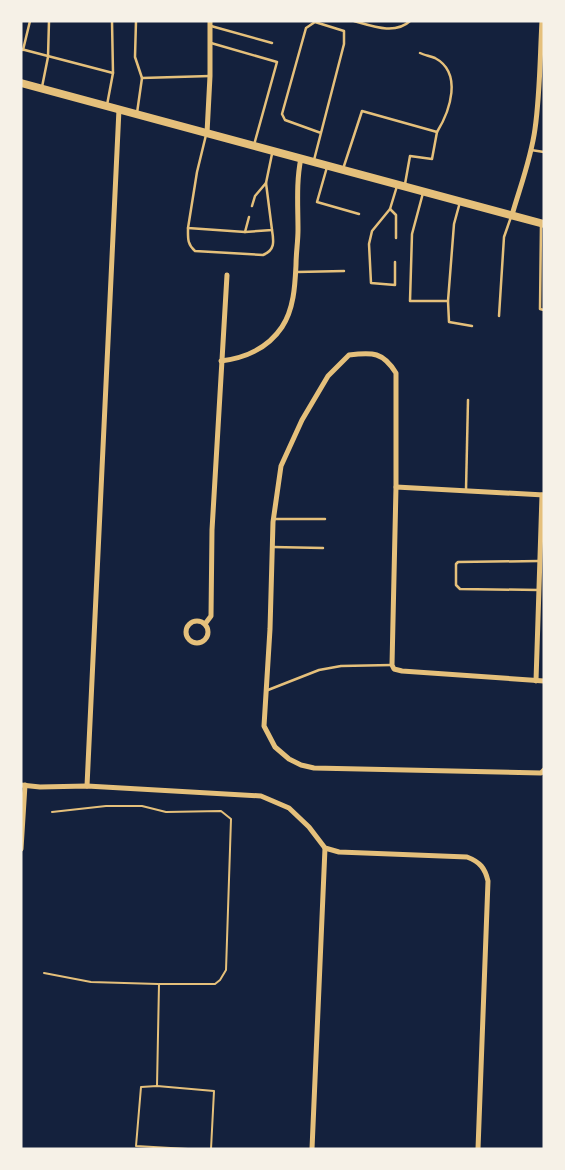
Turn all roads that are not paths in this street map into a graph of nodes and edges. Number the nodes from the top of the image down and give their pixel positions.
1 (30, 21) edge
2 (49, 21) edge
3 (112, 21) edge
4 (136, 21) edge
5 (354, 21) edge
6 (410, 21) edge
7 (542, 21) edge
8 (210, 24) edge
9 (210, 42) junction
10 (272, 43) dead end
11 (22, 50) edge
12 (420, 53) dead end
13 (48, 56) junction
14 (113, 73) junction
15 (210, 76) junction
16 (142, 78) junction
17 (21, 83) edge
18 (42, 88) junction
19 (107, 106) junction
20 (119, 109) junction
21 (137, 114) junction
22 (437, 132) junction
23 (207, 133) junction
24 (321, 133) junction
25 (254, 146) junction
26 (531, 150) junction
27 (273, 151) junction
28 (544, 152) edge
29 (301, 158) junction
30 (314, 162) junction
31 (327, 166) junction
32 (343, 170) junction
33 (266, 183) junction
34 (401, 185) junction
35 (423, 191) junction
36 (460, 201) junction
37 (252, 206) dead end
38 (390, 209) junction
39 (359, 214) dead end
40 (512, 215) junction
41 (249, 216) dead end
42 (542, 224) edge
43 (188, 228) junction
44 (272, 230) junction
45 (245, 232) junction
46 (396, 238) dead end
47 (395, 262) dead end
48 (542, 269) edge
49 (344, 271) dead end
50 (295, 272) junction
51 (226, 275) dead end
52 (448, 301) junction
53 (544, 310) edge
54 (499, 316) dead end
55 (472, 326) dead end
56 (221, 361) junction
57 (468, 400) dead end
58 (396, 487) junction
59 (466, 490) junction
60 (543, 495) edge
61 (324, 519) dead end
62 (273, 520) junction
63 (272, 547) junction
64 (323, 548) dead end
65 (540, 561) junction
66 (539, 590) junction
67 (204, 624) junction
68 (392, 665) junction
69 (536, 680) junction
70 (544, 681) edge
71 (266, 690) junction
72 (544, 770) edge
73 (23, 785) edge
74 (88, 786) junction
75 (326, 848) junction
76 (21, 849) edge
77 (312, 1149) edge
78 (478, 1149) edge

1 - 11 lane
2 - 13 lane
3 - 14 lane
4 - 16 lane
5 - 6 lane
7 - 26 street
8 - 9 street
8 - 10 lane
9 - 15 street
9 - 25 lane
11 - 13 lane
12 - 22 lane
13 - 14 lane
13 - 18 lane
14 - 19 lane
15 - 16 lane
15 - 23 street
16 - 21 lane
17 - 18 main road
18 - 19 main road
19 - 20 main road
20 - 21 main road
20 - 74 street
21 - 23 main road
22 - 32 lane
22 - 34 lane
23 - 25 main road
23 - 43 lane
24 - 24 lane
24 - 30 lane
25 - 27 main road
26 - 28 lane
26 - 40 street
27 - 29 main road
27 - 33 lane
29 - 30 main road
29 - 50 street
30 - 31 main road
31 - 32 main road
31 - 39 lane
32 - 34 main road
33 - 37 lane
33 - 44 lane
34 - 35 main road
34 - 38 lane
35 - 36 main road
35 - 52 lane
36 - 40 main road
36 - 52 lane
38 - 46 lane
38 - 47 lane
40 - 42 main road
40 - 54 lane
41 - 45 lane
42 - 48 lane
43 - 44 lane
43 - 45 lane
44 - 45 lane
48 - 53 lane
49 - 50 lane
50 - 56 street
51 - 56 street
52 - 55 lane
56 - 67 street
57 - 59 lane
58 - 59 street
58 - 62 street
58 - 68 street
59 - 60 street
60 - 65 street
61 - 62 lane
62 - 63 street
63 - 64 lane
63 - 71 street
65 - 66 street
65 - 66 lane
66 - 69 street
67 - 67 street
68 - 69 street
68 - 71 lane
69 - 70 street
71 - 72 street
73 - 74 street
73 - 76 street
74 - 75 street
75 - 77 street
75 - 78 street

